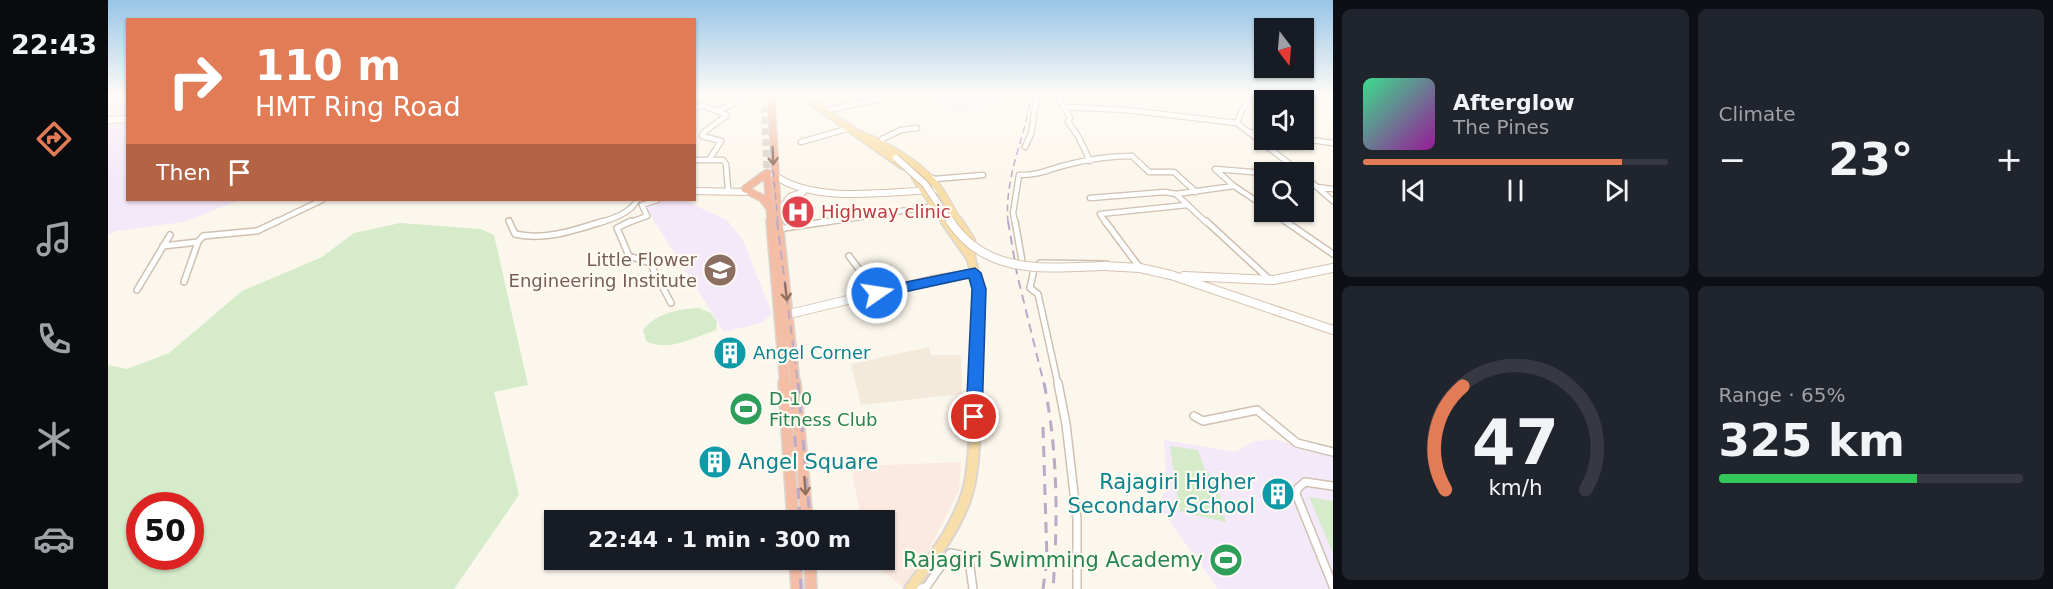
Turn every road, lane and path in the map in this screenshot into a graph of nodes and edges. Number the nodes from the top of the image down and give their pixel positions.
1 (716, 122) edge
2 (769, 122) edge
3 (841, 122) edge
4 (1033, 122) edge
5 (1068, 122) edge
6 (1234, 122) edge
7 (1238, 123) joint
8 (849, 128) junction
9 (917, 128) dead end
10 (1248, 132) junction
11 (1254, 133) edge
12 (1314, 140) edge
13 (801, 142) dead end
14 (1333, 143) edge
15 (881, 147) junction
16 (1025, 147) dead end
17 (696, 160) edge
18 (709, 160) junction
19 (1090, 161) junction
20 (1287, 162) edge
21 (1254, 171) edge
22 (770, 174) junction
23 (983, 175) dead end
24 (926, 176) junction
25 (1234, 186) junction
26 (1315, 186) joint
27 (696, 189) edge
28 (696, 189) edge
29 (728, 189) junction
30 (925, 189) junction
31 (1333, 189) edge
32 (747, 190) junction
33 (939, 190) junction
34 (813, 192) junction
35 (1196, 192) junction
36 (1176, 194) junction
37 (1090, 198) dead end
38 (1254, 199) edge
39 (320, 201) edge
40 (637, 201) edge
41 (654, 201) edge
42 (1333, 201) edge
43 (1187, 205) junction
44 (935, 206) junction
45 (773, 211) junction
46 (509, 221) dead end
47 (1287, 222) edge
48 (778, 229) junction
49 (170, 235) dead end
50 (198, 242) junction
51 (163, 246) junction
52 (1333, 254) edge
53 (849, 256) dead end
54 (971, 258) junction
55 (1022, 261) dead end
56 (1108, 266) junction
57 (1140, 268) junction
58 (1333, 268) edge
59 (975, 273) junction
60 (1171, 275) junction
61 (1270, 280) junction
62 (184, 282) dead end
63 (137, 290) dead end
64 (877, 293) junction
65 (672, 303) dead end
66 (789, 314) junction
67 (1333, 330) edge
68 (1194, 416) dead end
69 (788, 425) junction
70 (800, 426) junction
71 (1333, 452) edge
72 (1333, 486) edge
73 (792, 510) edge
74 (806, 510) edge
75 (796, 570) edge
76 (810, 570) edge
77 (1333, 586) edge
78 (797, 589) edge
79 (811, 589) edge
80 (910, 589) edge
81 (920, 589) edge
82 (972, 589) edge
83 (1077, 589) edge

1 - 18 street
2 -> 22 highway
3 - 8 main road
4 - 16 street
5 - 19 street
6 - 7 street
7 - 10 street
8 - 13 street
8 - 15 main road
9 - 15 street
10 - 11 street
10 - 20 street
12 - 14 street
15 - 24 main road
15 - 30 main road
15 - 56 main road, bridge
17 - 18 street
18 - 29 street
19 - 35 street
19 - 55 street
21 - 25 street
22 - 32 highway
22 - 34 main road
22 - 45 highway
23 - 24 street
24 - 33 main road
25 - 35 street
25 - 38 street
26 - 31 street
26 - 42 street
27 - 29 main road
28 - 32 main road
29 - 32 main road
30 - 33 main road
30 - 34 main road
30 - 44 main road
32 - 45 highway
33 - 54 main road
34 - 45 main road
35 - 36 street
36 - 37 street
36 - 43 street
39 - 50 street
40 - 46 street
41 - 65 street
43 - 57 street
43 - 61 street
44 - 48 street
44 - 54 main road
45 - 48 highway
45 - 69 highway
47 - 52 street
48 -> 66 highway
49 - 51 street
50 - 51 street
50 - 62 street
51 - 63 street
53 - 64 street
54 - 59 main road
56 - 57 main road
56 - 83 street
57 - 60 main road
58 - 61 main road
59 - 64 main road
59 - 80 main road
60 - 61 main road
60 - 67 main road
64 - 66 main road
66 - 70 highway
68 - 71 street
69 - 70 highway
69 - 73 highway
70 -> 74 highway
72 - 77 street
75 - 78 highway
76 - 79 highway
81 - 82 street

